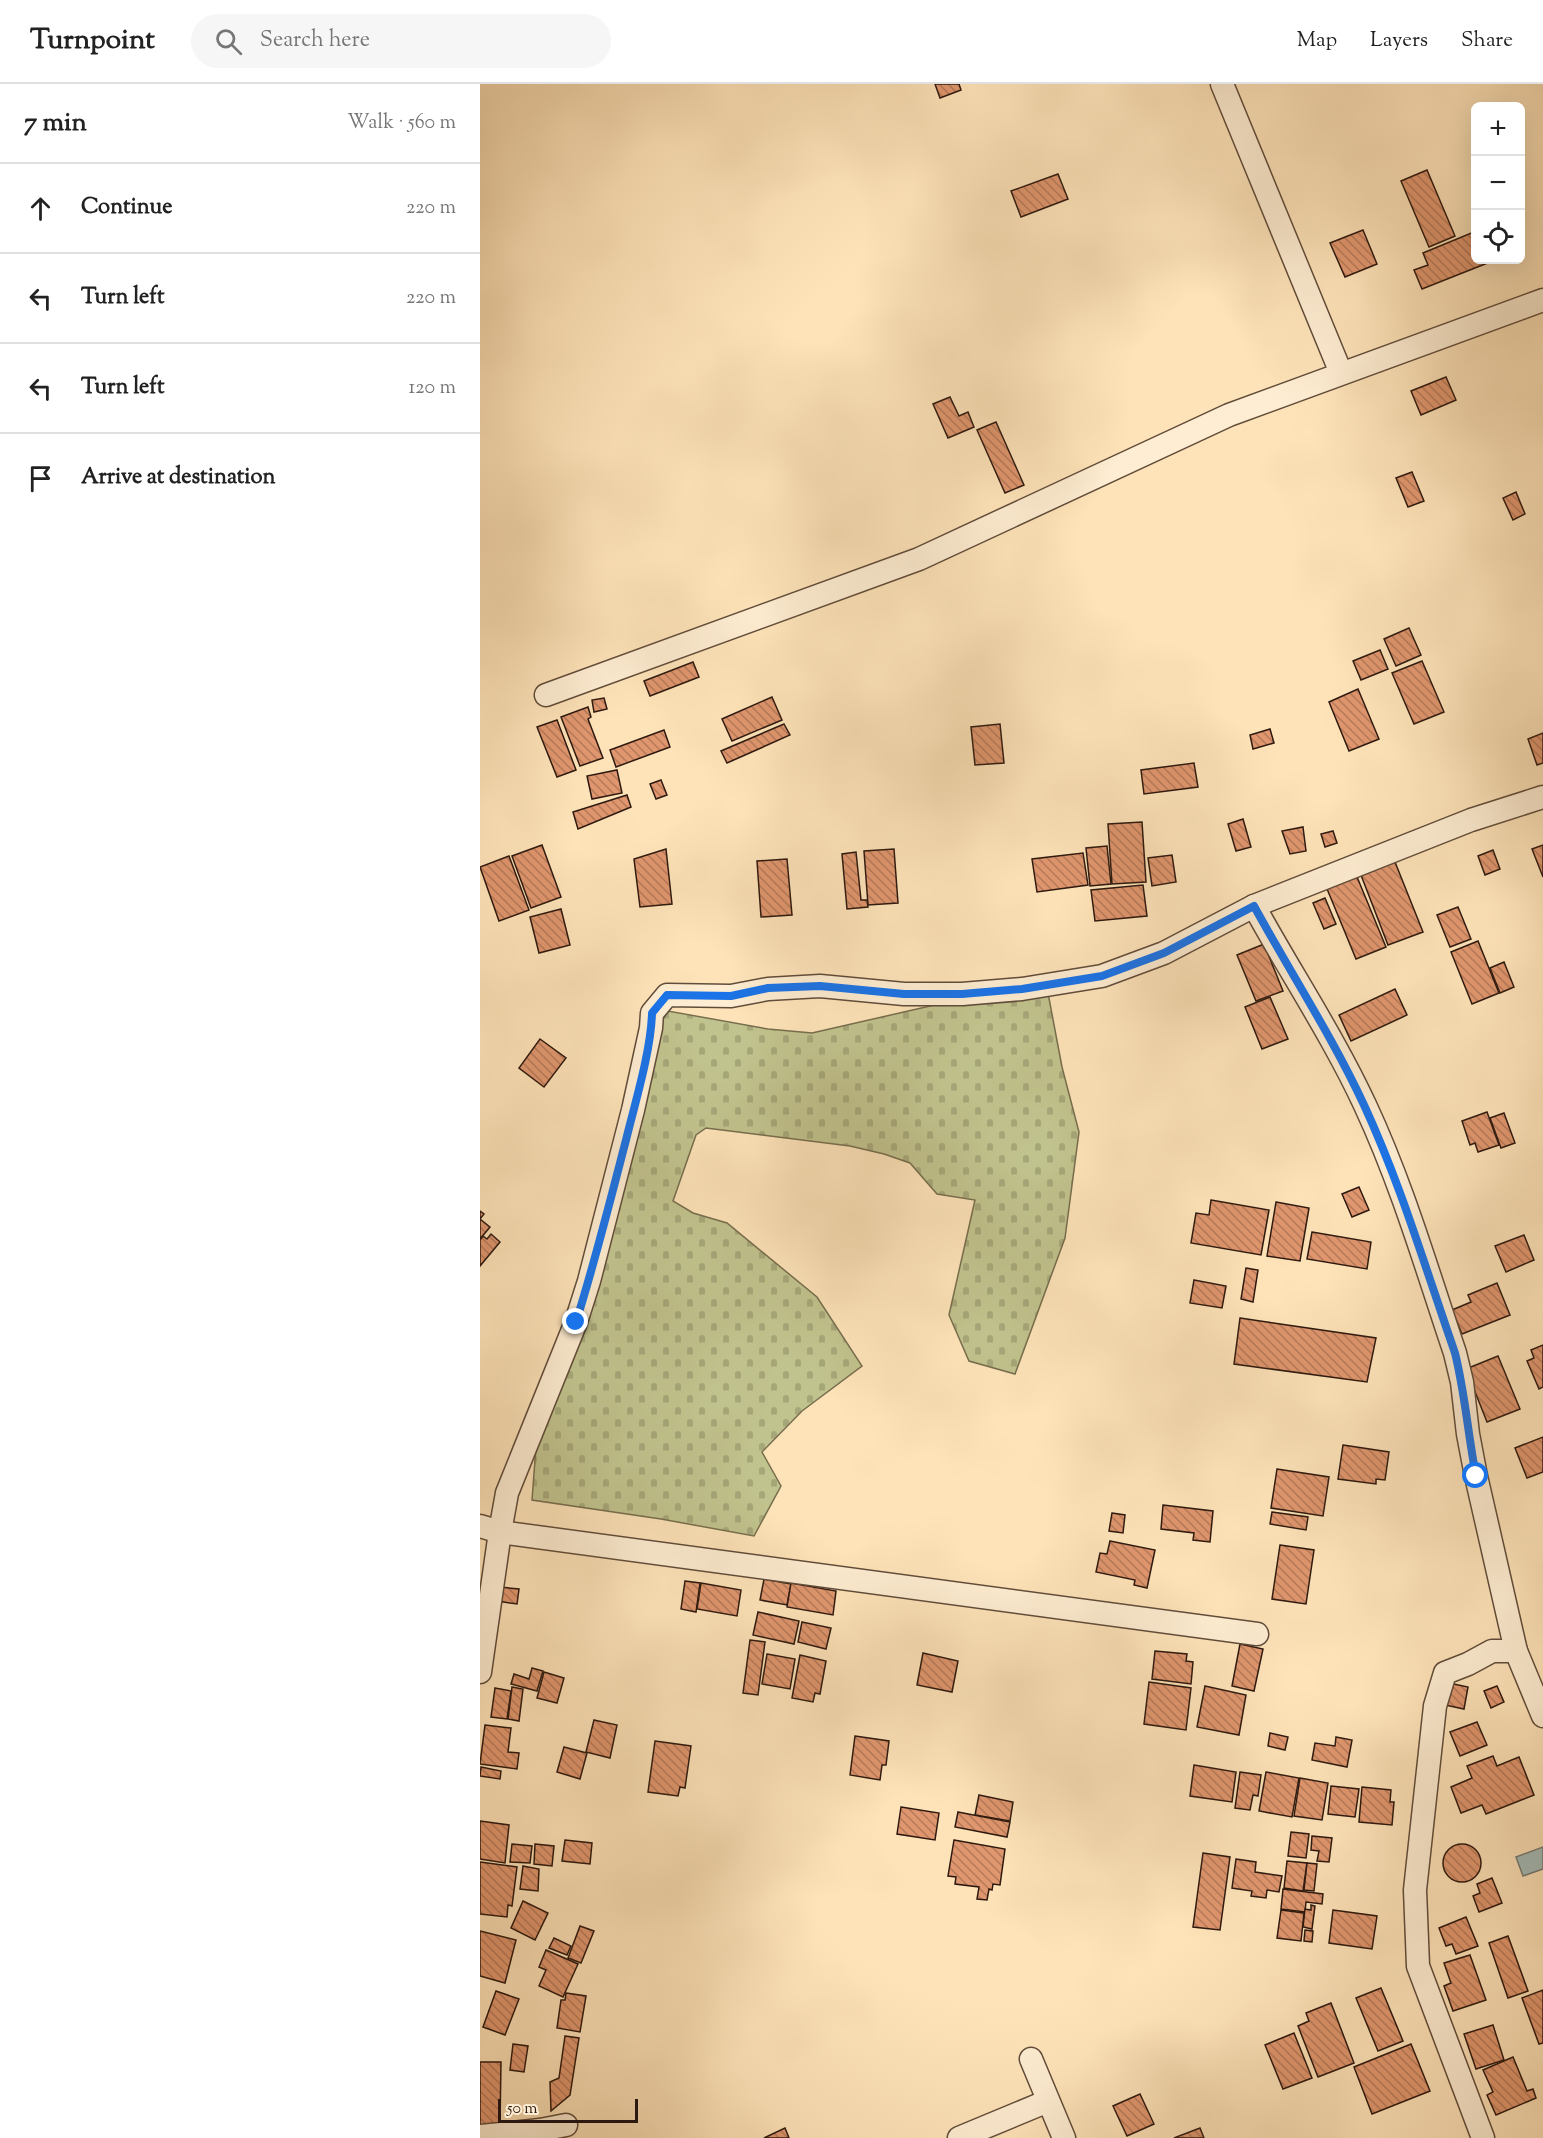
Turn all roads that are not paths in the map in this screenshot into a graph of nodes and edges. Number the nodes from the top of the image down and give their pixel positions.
1 (1222, 84) edge
2 (1543, 300) edge
3 (1341, 374) junction
4 (546, 695) dead end
5 (1543, 797) edge
6 (1254, 906) junction
7 (490, 1529) edge
8 (1257, 1634) dead end
9 (1516, 1651) junction
10 (480, 1672) edge
11 (1543, 1716) edge
12 (1031, 2059) dead end
13 (1048, 2101) junction
14 (566, 2125) dead end
15 (541, 2134) edge
16 (480, 2136) edge
17 (959, 2138) edge
18 (1064, 2138) edge
19 (1483, 2138) edge

1 - 3 street
2 - 3 street
3 - 4 street
5 - 6 street
6 - 7 street
6 - 9 street
7 - 8 street
7 - 10 street
9 - 11 street
9 - 19 street
12 - 13 street
13 - 17 street
13 - 18 street
14 - 15 street
15 - 16 street

